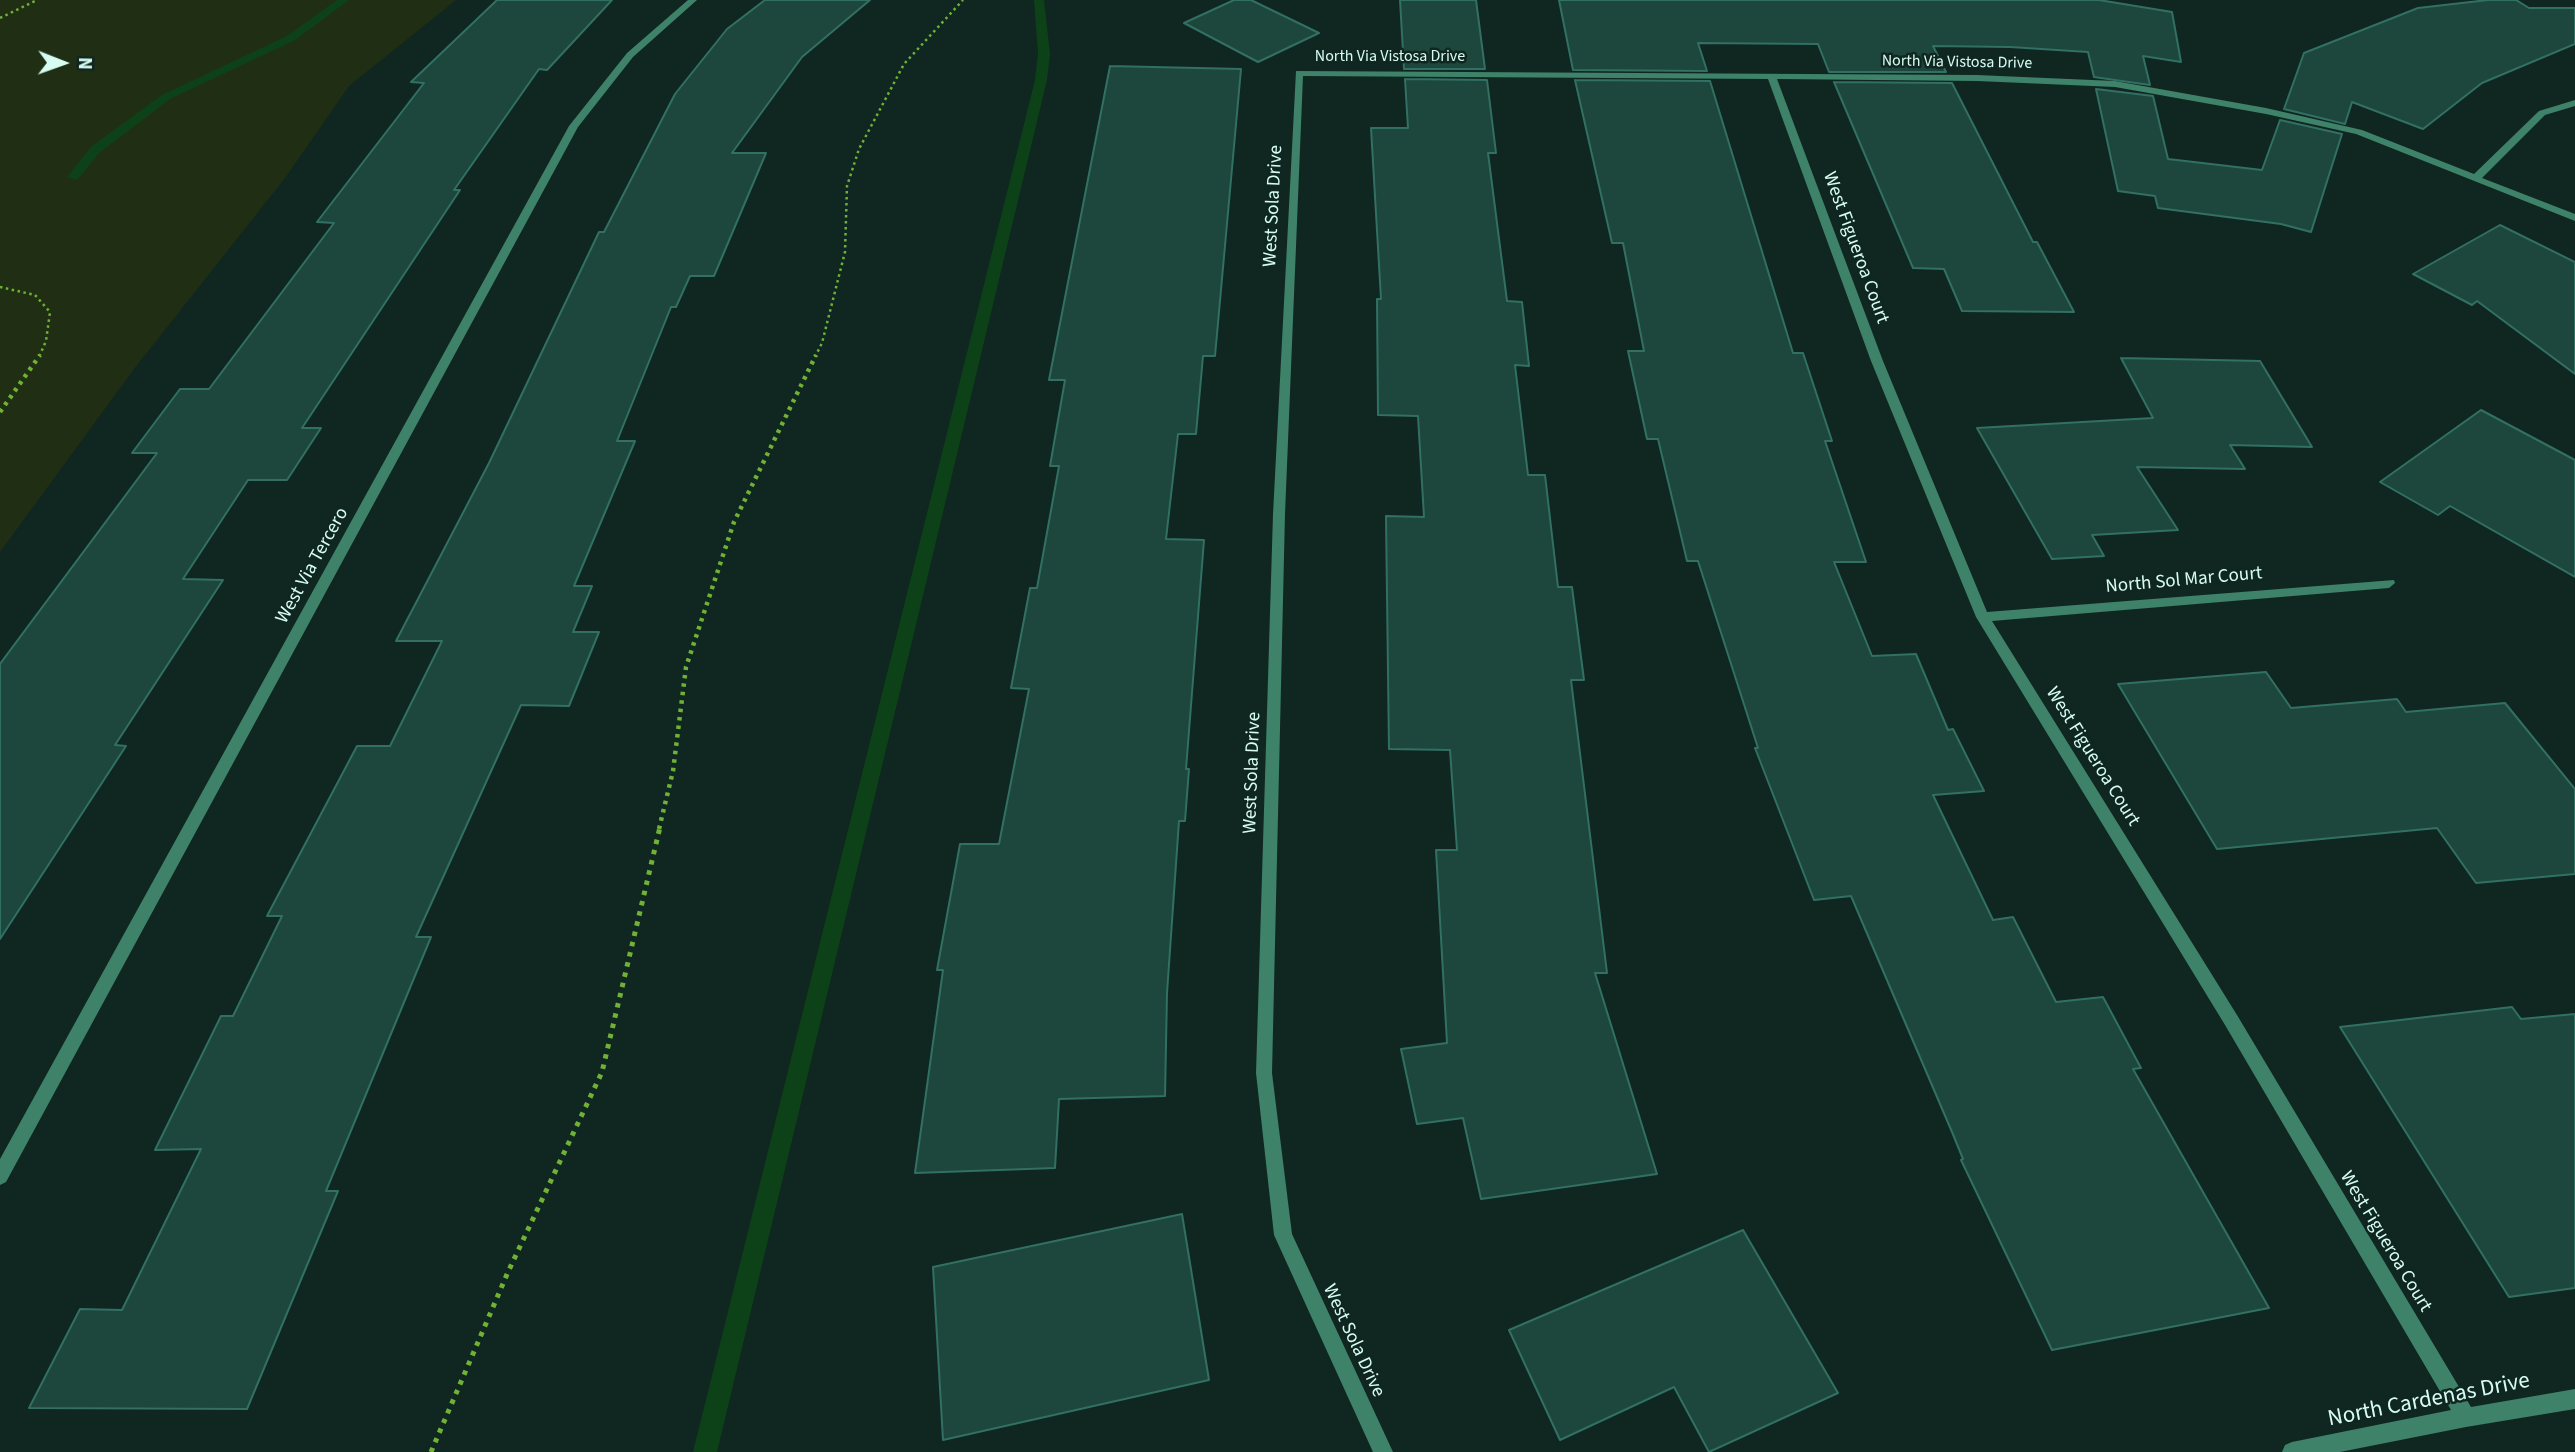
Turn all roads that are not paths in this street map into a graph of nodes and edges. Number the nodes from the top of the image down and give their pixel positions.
1 (693, 0) edge
2 (1299, 73) joint
3 (1771, 76) junction
4 (2575, 103) edge
5 (2477, 177) junction
6 (2575, 218) edge
7 (2389, 583) dead end
8 (1983, 617) junction
9 (0, 1176) edge
10 (2575, 1399) edge
11 (2466, 1416) junction
12 (1383, 1452) edge
13 (2292, 1452) edge

1 - 9 street, West Via Tercero
2 - 3 street, North Via Vistosa Drive
2 - 12 street, West Sola Drive
3 - 5 street, North Via Vistosa Drive
3 - 8 street, West Figueroa Court
4 - 5 street
5 - 6 street, North Via Vistosa Drive
7 - 8 street, North Sol Mar Court
8 - 11 street, West Figueroa Court
10 - 11 street, North Cardenas Drive
11 - 13 street, North Cardenas Drive

